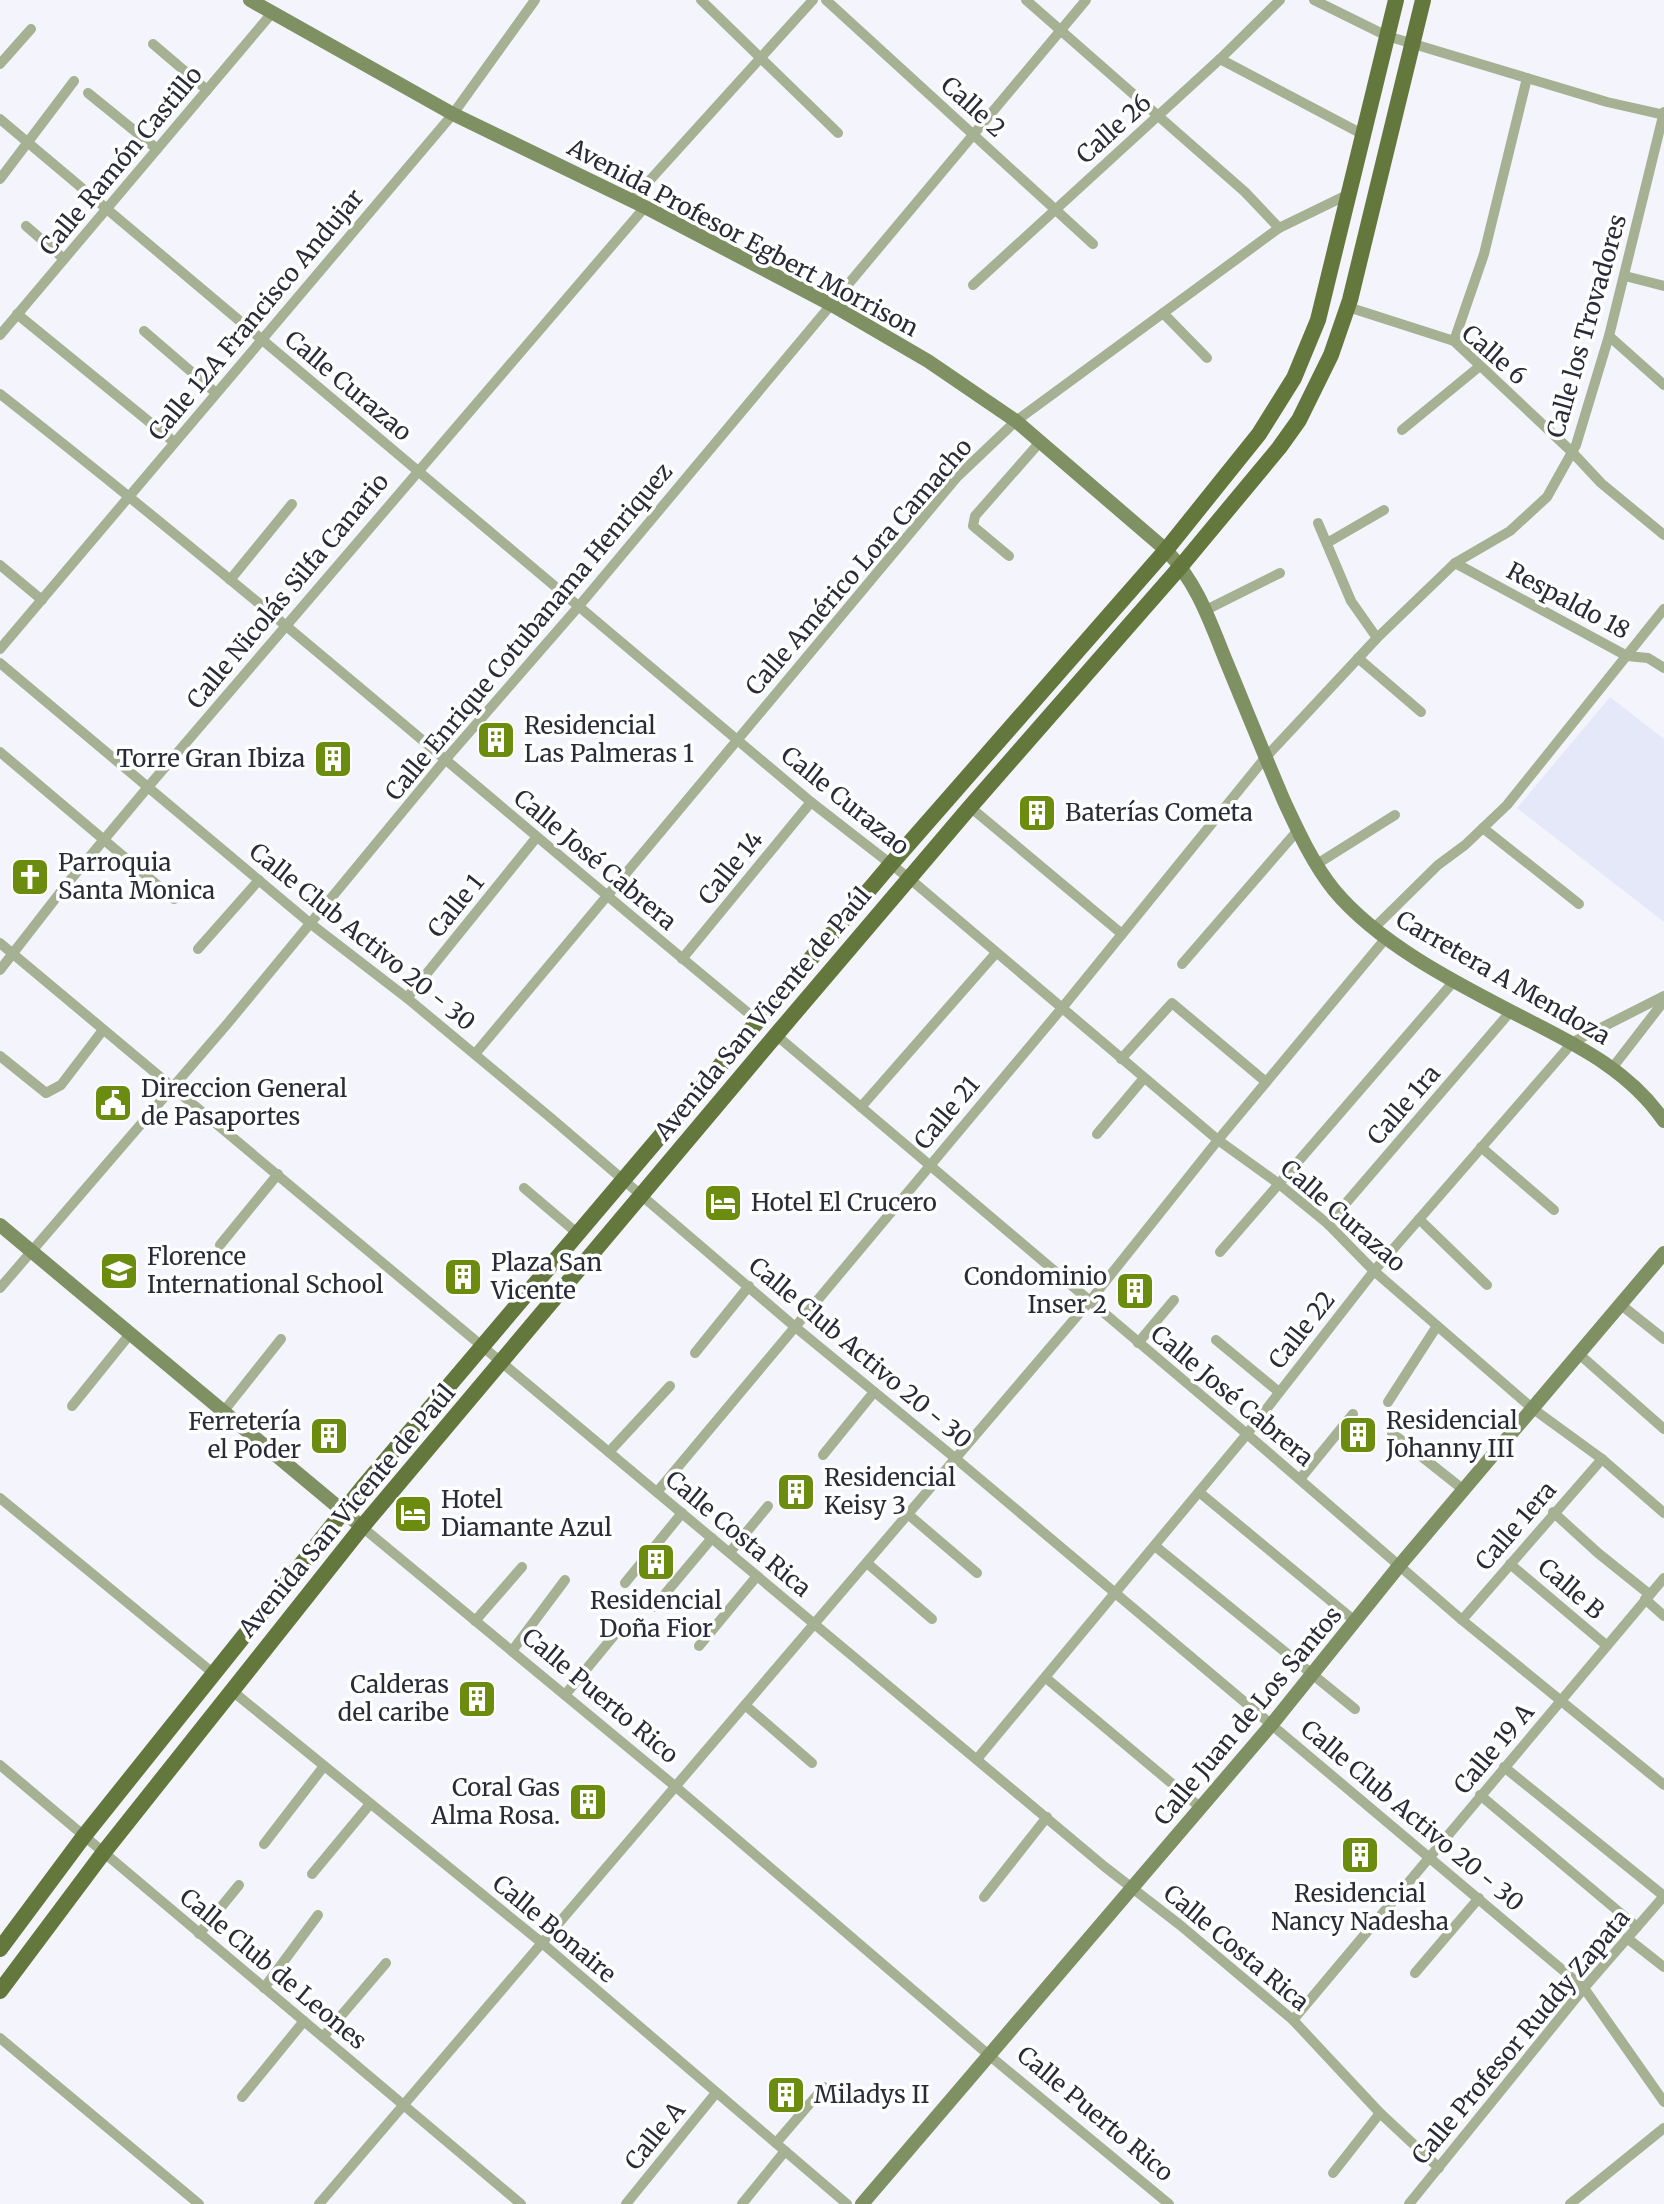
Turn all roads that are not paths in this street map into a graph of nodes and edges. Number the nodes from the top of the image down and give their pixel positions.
1 (250, 0) edge
2 (535, 0) edge
3 (701, 0) edge
4 (813, 0) edge
5 (826, 0) edge
6 (1026, 0) edge
7 (1086, 0) edge
8 (1280, 0) edge
9 (1314, 0) edge
10 (1396, 0) edge
11 (1423, 0) edge
12 (272, 13) junction
13 (31, 29) dead end
14 (1063, 30) junction
15 (1387, 36) junction
16 (1413, 42) junction
17 (153, 44) dead end
18 (761, 58) junction
19 (1220, 59) junction
20 (0, 64) edge
21 (1527, 78) junction
22 (74, 81) dead end
23 (207, 90) junction
24 (88, 93) dead end
25 (453, 114) junction
26 (1664, 114) edge
27 (1158, 116) junction
28 (0, 119) edge
29 (838, 133) dead end
30 (975, 135) junction
31 (1364, 135) junction
32 (29, 143) junction
33 (157, 149) junction
34 (0, 179) edge
35 (1350, 193) junction
36 (631, 201) junction
37 (645, 207) junction
38 (107, 209) junction
39 (1056, 209) junction
40 (26, 226) dead end
41 (1279, 228) junction
42 (1093, 244) dead end
43 (64, 259) junction
44 (1625, 276) junction
45 (973, 285) dead end
46 (1664, 286) edge
47 (832, 305) junction
48 (1348, 307) junction
49 (1163, 313) junction
50 (17, 314) junction
51 (144, 331) dead end
52 (0, 335) edge
53 (1609, 336) junction
54 (262, 340) junction
55 (1454, 341) junction
56 (1207, 358) dead end
57 (1480, 366) junction
58 (1664, 385) edge
59 (216, 393) junction
60 (0, 394) edge
61 (1016, 421) junction
62 (1402, 430) dead end
63 (174, 442) junction
64 (1040, 442) junction
65 (1572, 452) junction
66 (417, 470) junction
67 (129, 495) junction
68 (292, 504) dead end
69 (1384, 510) dead end
70 (1318, 523) dead end
71 (1664, 535) edge
72 (1327, 543) junction
73 (1166, 550) junction
74 (1009, 556) dead end
75 (1455, 563) junction
76 (0, 565) edge
77 (1181, 566) junction
78 (1280, 573) dead end
79 (230, 580) junction
80 (42, 600) junction
81 (579, 606) junction
82 (1664, 609) edge
83 (1206, 610) junction
84 (287, 626) junction
85 (1377, 638) junction
86 (0, 649) edge
87 (1627, 656) junction
88 (1358, 658) junction
89 (0, 663) edge
90 (1664, 668) edge
91 (1421, 712) dead end
92 (737, 739) junction
93 (0, 752) edge
94 (1265, 758) junction
95 (445, 760) junction
96 (148, 787) junction
97 (811, 802) junction
98 (970, 807) junction
99 (1395, 815) dead end
100 (1483, 828) junction
101 (1298, 830) junction
102 (536, 838) junction
103 (105, 839) junction
104 (891, 864) junction
105 (1317, 864) junction
106 (910, 879) junction
107 (259, 880) junction
108 (606, 896) junction
109 (174, 899) dead end
110 (1579, 904) dead end
111 (311, 924) junction
112 (1374, 928) junction
113 (1122, 934) junction
114 (1386, 938) junction
115 (0, 943) edge
116 (198, 949) dead end
117 (996, 953) junction
118 (14, 954) junction
119 (682, 959) junction
120 (1182, 964) dead end
121 (0, 970) edge
122 (1455, 980) junction
123 (407, 998) junction
124 (1664, 998) edge
125 (1062, 1008) junction
126 (1511, 1011) junction
127 (758, 1021) junction
128 (103, 1030) junction
129 (776, 1035) junction
130 (1573, 1042) junction
131 (475, 1054) junction
132 (0, 1056) edge
133 (1121, 1059) junction
134 (1613, 1067) junction
135 (1144, 1078) junction
136 (1266, 1082) junction
137 (174, 1087) junction
138 (861, 1107) junction
139 (1664, 1121) edge
140 (1097, 1134) dead end
141 (1218, 1140) junction
142 (1481, 1147) junction
143 (929, 1166) junction
144 (278, 1174) junction
145 (622, 1179) junction
146 (1279, 1184) junction
147 (524, 1188) dead end
148 (641, 1195) junction
149 (1554, 1210) dead end
150 (1419, 1219) junction
151 (1328, 1224) junction
152 (0, 1225) edge
153 (577, 1233) junction
154 (220, 1245) dead end
155 (31, 1252) junction
156 (1220, 1252) dead end
157 (1664, 1253) edge
158 (1374, 1271) junction
159 (1487, 1285) dead end
160 (749, 1286) junction
161 (0, 1288) edge
162 (1174, 1300) dead end
163 (1089, 1302) junction
164 (1620, 1304) junction
165 (794, 1326) junction
166 (1437, 1326) junction
167 (130, 1334) junction
168 (281, 1339) dead end
169 (1664, 1339) edge
170 (1216, 1340) dead end
171 (1138, 1343) junction
172 (481, 1345) junction
173 (695, 1353) dead end
174 (1579, 1354) junction
175 (501, 1363) junction
176 (670, 1386) dead end
177 (874, 1392) junction
178 (1279, 1392) junction
179 (1388, 1402) dead end
180 (72, 1406) dead end
181 (1532, 1408) junction
182 (223, 1412) junction
183 (1353, 1414) dead end
184 (1664, 1429) edge
185 (1392, 1433) dead end
186 (1247, 1434) junction
187 (609, 1452) junction
188 (823, 1455) dead end
189 (955, 1458) junction
190 (1602, 1459) junction
191 (1300, 1479) junction
192 (1465, 1491) junction
193 (657, 1492) junction
194 (1199, 1492) junction
195 (0, 1498) edge
196 (768, 1506) dead end
197 (343, 1512) junction
198 (1553, 1512) junction
199 (682, 1513) junction
200 (1664, 1513) edge
201 (909, 1515) junction
202 (362, 1527) junction
203 (712, 1538) junction
204 (1155, 1546) junction
205 (730, 1552) junction
206 (867, 1563) junction
207 (1510, 1564) junction
208 (1399, 1566) junction
209 (522, 1567) dead end
210 (977, 1573) dead end
211 (757, 1576) junction
212 (1664, 1578) edge
213 (565, 1580) dead end
214 (625, 1583) dead end
215 (1115, 1595) junction
216 (1647, 1597) junction
217 (654, 1607) dead end
218 (1664, 1616) edge
219 (932, 1619) dead end
220 (1462, 1620) junction
221 (475, 1621) junction
222 (1355, 1621) junction
223 (815, 1623) junction
224 (621, 1627) dead end
225 (1606, 1645) junction
226 (699, 1646) dead end
227 (512, 1651) junction
228 (213, 1673) junction
229 (1312, 1674) junction
230 (1046, 1678) junction
231 (231, 1690) junction
232 (565, 1695) junction
233 (1562, 1700) junction
234 (745, 1705) junction
235 (1355, 1709) dead end
236 (1272, 1724) junction
237 (977, 1759) junction
238 (812, 1763) dead end
239 (0, 1765) edge
240 (324, 1766) junction
241 (1504, 1767) junction
242 (1664, 1785) edge
243 (676, 1787) junction
244 (1480, 1795) junction
245 (370, 1804) junction
246 (1201, 1808) junction
247 (1047, 1817) junction
248 (84, 1836) junction
249 (264, 1844) dead end
250 (104, 1852) junction
251 (1430, 1856) junction
252 (312, 1874) dead end
253 (239, 1885) dead end
254 (1133, 1887) junction
255 (1664, 1896) edge
256 (984, 1897) dead end
257 (1479, 1898) junction
258 (318, 1915) dead end
259 (1637, 1927) junction
260 (199, 1934) junction
261 (1627, 1938) junction
262 (542, 1943) junction
263 (0, 1949) edge
264 (386, 1963) dead end
265 (1664, 1967) edge
266 (1415, 1973) dead end
267 (264, 1988) junction
268 (1584, 1988) junction
269 (0, 1991) edge
270 (1293, 2020) junction
271 (304, 2021) junction
272 (323, 2037) junction
273 (0, 2038) edge
274 (990, 2056) junction
275 (824, 2087) dead end
276 (716, 2093) junction
277 (242, 2097) dead end
278 (1664, 2102) edge
279 (405, 2105) junction
280 (1380, 2113) junction
281 (1664, 2128) edge
282 (780, 2147) junction
283 (1439, 2168) junction
284 (1333, 2173) dead end
285 (199, 2204) edge
286 (319, 2204) edge
287 (521, 2204) edge
288 (626, 2204) edge
289 (742, 2204) edge
290 (847, 2204) edge
291 (862, 2204) edge
292 (1169, 2204) edge
293 (1409, 2204) edge
294 (1570, 2204) edge

1 - 12 street, Avenida Profesor Egbert Morrison
2 - 25 street, Calle 12A Francisco Andujar
3 - 18 street
4 - 18 street
5 - 30 street, Calle 2
6 - 14 street
7 - 14 street, Calle Enrique Cotubanama Henriquez
8 - 19 street, Calle 26
9 - 15 street
10 - 15 main road, Avenida San Vicente de Paúl
11 - 16 main road, Avenida San Vicente de Paúl
12 - 23 street, Calle Ramón Castillo
12 - 25 street, Avenida Profesor Egbert Morrison
13 - 20 street
14 - 27 street
14 - 30 street, Calle Enrique Cotubanama Henriquez
15 - 16 street
15 - 31 main road, Avenida San Vicente de Paúl
16 - 21 street
16 - 48 main road, Avenida San Vicente de Paúl
17 - 23 street
18 - 29 street
18 - 36 street
19 - 27 street, Calle 26
19 - 31 street
21 - 26 street
21 - 55 street
22 - 32 street
23 - 33 street, Calle Ramón Castillo
24 - 33 street
25 - 36 street, Avenida Profesor Egbert Morrison
25 - 54 street, Calle 12A Francisco Andujar
26 - 44 street, Calle los Trovadores
27 - 39 street, Calle 26
27 - 41 street
28 - 32 street, Calle Curazao
30 - 39 street, Calle 2
30 - 47 street, Calle Enrique Cotubanama Henriquez
31 - 35 main road, Avenida San Vicente de Paúl
32 - 34 street
32 - 38 street, Calle Curazao
33 - 38 street, Calle Ramón Castillo
35 - 41 street, Calle Américo Lora Camacho
35 - 73 main road, Avenida San Vicente de Paúl
36 - 37 street, Avenida Profesor Egbert Morrison
37 - 47 street, Avenida Profesor Egbert Morrison
37 - 66 street, Calle Nicolás Silfa Canario
38 - 43 street, Calle Ramón Castillo
38 - 54 street, Calle Curazao
39 - 42 street, Calle 2
39 - 45 street, Calle 26
40 - 43 street
41 - 49 street, Calle Américo Lora Camacho
43 - 50 street, Calle Ramón Castillo
44 - 46 street
44 - 53 street, Calle los Trovadores
47 - 61 street, Avenida Profesor Egbert Morrison
47 - 81 street, Calle Enrique Cotubanama Henriquez
48 - 55 street, Calle 6
48 - 77 main road, Avenida San Vicente de Paúl
49 - 56 street
49 - 61 street, Calle Américo Lora Camacho
50 - 52 street, Calle Ramón Castillo
50 - 63 street
51 - 59 street
53 - 58 street
53 - 65 street, Calle los Trovadores
54 - 59 street, Calle 12A Francisco Andujar
54 - 66 street, Calle Curazao
55 - 57 street, Calle 6
57 - 62 street
57 - 65 street, Calle 6
59 - 63 street, Calle 12A Francisco Andujar
60 - 67 street, Calle José Cabrera
61 - 64 street, Avenida Profesor Egbert Morrison
61 - 92 street, Calle Américo Lora Camacho
63 - 67 street, Calle 12A Francisco Andujar
64 - 73 street, Avenida Profesor Egbert Morrison
64 - 74 street
65 - 71 street, Calle 6
65 - 75 street, Calle los Trovadores
66 - 81 street, Calle Curazao
66 - 84 street, Calle Nicolás Silfa Canario
67 - 79 street, Calle José Cabrera
67 - 80 street, Calle 12A Francisco Andujar
68 - 79 street
69 - 72 street
70 - 72 street
72 - 85 street
73 - 77 street, Avenida Profesor Egbert Morrison
73 - 104 main road, Avenida San Vicente de Paúl
75 - 85 street, Calle los Trovadores
75 - 87 street, Respaldo 18
76 - 80 street
77 - 83 street, Carretera A Mendoza
77 - 98 main road, Avenida San Vicente de Paúl
78 - 83 street
79 - 84 street, Calle José Cabrera
80 - 86 street, Calle 12A Francisco Andujar
81 - 92 street, Calle Curazao
81 - 95 street, Calle Enrique Cotubanama Henriquez
82 - 87 street
83 - 94 street, Carretera A Mendoza
84 - 95 street, Calle José Cabrera
84 - 96 street, Calle Nicolás Silfa Canario
85 - 88 street, Calle los Trovadores
87 - 90 street, Respaldo 18
87 - 100 street
88 - 91 street
88 - 94 street, Calle los Trovadores
89 - 96 street, Calle Club Activo 20 - 30
92 - 97 street, Calle Curazao
92 - 108 street, Calle Américo Lora Camacho
93 - 103 street
94 - 101 street, Carretera A Mendoza
94 - 113 street, Calle 21
95 - 102 street, Calle José Cabrera
95 - 111 street, Calle Enrique Cotubanama Henriquez
96 - 103 street, Calle Nicolás Silfa Canario
96 - 107 street, Calle Club Activo 20 - 30
97 - 104 street, Calle Curazao
97 - 119 street, Calle 14
98 - 106 main road, Avenida San Vicente de Paúl
98 - 113 street
99 - 105 street
100 - 110 street
100 - 112 street
101 - 105 street, Carretera A Mendoza
101 - 120 street
102 - 108 street, Calle José Cabrera
102 - 123 street, Calle 1
103 - 109 street
103 - 118 street, Calle Nicolás Silfa Canario
104 - 106 street, Calle Curazao
104 - 127 main road, Avenida San Vicente de Paúl
105 - 112 street, Carretera A Mendoza
106 - 117 street, Calle Curazao
106 - 129 main road, Avenida San Vicente de Paúl
107 - 111 street, Calle Club Activo 20 - 30
107 - 116 street
108 - 119 street, Calle José Cabrera
108 - 131 street, Calle Américo Lora Camacho
111 - 123 street, Calle Club Activo 20 - 30
111 - 137 street, Calle Enrique Cotubanama Henriquez
112 - 114 street, Carretera A Mendoza
113 - 125 street, Calle 21
114 - 122 street, Carretera A Mendoza
114 - 136 street
115 - 118 street, Calle Costa Rica
117 - 125 street, Calle Curazao
117 - 138 street
118 - 121 street, Calle Nicolás Silfa Canario
118 - 128 street, Calle Costa Rica
119 - 127 street, Calle José Cabrera
122 - 126 street, Carretera A Mendoza
122 - 146 street
123 - 131 street, Calle Club Activo 20 - 30
124 - 130 street
124 - 134 street
125 - 133 street, Calle Curazao
125 - 143 street, Calle 21
126 - 130 street, Carretera A Mendoza
126 - 151 street, Calle 1ra
127 - 145 main road, Avenida San Vicente de Paúl
128 - 132 street
128 - 137 street, Calle Costa Rica
129 - 138 street, Calle José Cabrera
129 - 148 main road, Avenida San Vicente de Paúl
130 - 134 street, Carretera A Mendoza
130 - 142 street, Calle 22
131 - 145 street, Calle Club Activo 20 - 30
133 - 135 street, Calle Curazao
133 - 136 street
134 - 139 street, Carretera A Mendoza
135 - 140 street
135 - 141 street, Calle Curazao
136 - 141 street
137 - 144 street, Calle Costa Rica
137 - 155 street, Calle Enrique Cotubanama Henriquez
138 - 143 street, Calle José Cabrera
141 - 146 street, Calle Curazao
141 - 163 street
142 - 149 street
142 - 150 street, Calle 22
143 - 163 street, Calle José Cabrera
143 - 165 street, Calle 21
144 - 154 street
144 - 172 street, Calle Costa Rica
145 - 148 street, Calle Club Activo 20 - 30
145 - 153 main road, Avenida San Vicente de Paúl
146 - 151 street, Calle Curazao
146 - 156 street
147 - 153 street
148 - 160 street, Calle Club Activo 20 - 30
148 - 175 main road, Avenida San Vicente de Paúl
150 - 158 street, Calle 22
150 - 159 street
151 - 158 street, Calle Curazao
152 - 155 street, Calle Puerto Rico
153 - 172 main road, Avenida San Vicente de Paúl
155 - 161 street, Calle Enrique Cotubanama Henriquez
155 - 167 street, Calle Puerto Rico
157 - 164 street, Calle Juan de Los Santos
158 - 166 street, Calle Curazao
158 - 178 street, Calle 22
160 - 165 street, Calle Club Activo 20 - 30
160 - 173 street
162 - 171 street
163 - 171 street, Calle José Cabrera
163 - 189 street
164 - 169 street
164 - 174 street, Calle Juan de Los Santos
165 - 177 street, Calle Club Activo 20 - 30
165 - 193 street, Calle 21
166 - 179 street
166 - 181 street, Calle Curazao
167 - 180 street
167 - 182 street, Calle Puerto Rico
168 - 182 street
170 - 178 street
171 - 186 street, Calle José Cabrera
172 - 175 street, Calle Costa Rica
172 - 197 main road, Avenida San Vicente de Paúl
174 - 181 street, Calle Juan de Los Santos
174 - 184 street
175 - 187 street, Calle Costa Rica
175 - 202 main road, Avenida San Vicente de Paúl
176 - 187 street
177 - 188 street
177 - 189 street, Calle Club Activo 20 - 30
178 - 186 street, Calle 22
181 - 190 street, Calle Curazao
181 - 192 street, Calle Juan de Los Santos
182 - 197 street, Calle Puerto Rico
183 - 191 street
185 - 192 street
186 - 191 street, Calle José Cabrera
186 - 194 street, Calle 22
187 - 193 street, Calle Costa Rica
189 - 201 street
189 - 215 street, Calle Club Activo 20 - 30
190 - 198 street, Calle 1era
190 - 200 street, Calle Curazao
191 - 208 street, Calle José Cabrera
192 - 208 street, Calle Juan de Los Santos
193 - 199 street, Calle Costa Rica
194 - 204 street, Calle 22
194 - 222 street
195 - 228 street
196 - 205 street
197 - 202 street, Calle Puerto Rico
197 - 228 main road, Avenida San Vicente de Paúl
198 - 207 street, Calle 1era
198 - 216 street
199 - 203 street, Calle Costa Rica
199 - 214 street
201 - 206 street
201 - 210 street
202 - 221 street, Calle Puerto Rico
202 - 231 main road, Avenida San Vicente de Paúl
203 - 205 street, Calle Costa Rica
203 - 217 street
204 - 215 street, Calle 22
204 - 229 street
205 - 211 street, Calle Costa Rica
206 - 219 street
206 - 223 street
207 - 220 street, Calle 1era
207 - 225 street, Calle B
208 - 220 street, Calle José Cabrera
208 - 222 street, Calle Juan de Los Santos
209 - 221 street
211 - 223 street, Calle Costa Rica
211 - 226 street
212 - 216 street, Calle 19 A
213 - 227 street
215 - 230 street, Calle 22
215 - 236 street, Calle Club Activo 20 - 30
216 - 218 street
216 - 225 street, Calle 19 A
220 - 233 street, Calle José Cabrera
221 - 227 street, Calle Puerto Rico
222 - 229 street, Calle Juan de Los Santos
223 - 234 street
223 - 237 street, Calle Costa Rica
224 - 232 street
225 - 233 street, Calle 19 A
227 - 232 street, Calle Puerto Rico
228 - 248 main road, Avenida San Vicente de Paúl
229 - 235 street
229 - 236 street, Calle Juan de Los Santos
230 - 237 street, Calle 22
230 - 246 street
231 - 240 street, Calle Bonaire
231 - 250 main road, Avenida San Vicente de Paúl
232 - 243 street, Calle Puerto Rico
233 - 241 street, Calle 19 A
233 - 242 street, Calle José Cabrera
234 - 238 street
234 - 243 street
236 - 246 street, Calle Juan de Los Santos
236 - 251 street, Calle Club Activo 20 - 30
237 - 247 street, Calle Costa Rica
239 - 248 street, Calle Club de Leones
240 - 245 street, Calle Bonaire
240 - 249 street
241 - 244 street, Calle 19 A
241 - 255 street
243 - 262 street
243 - 274 street, Calle Puerto Rico
244 - 251 street, Calle 19 A
244 - 259 street
245 - 252 street
245 - 262 street, Calle Bonaire
246 - 254 street, Calle Juan de Los Santos
247 - 254 street, Calle Costa Rica
247 - 256 street
248 - 250 street, Calle Club de Leones
248 - 263 main road, Avenida San Vicente de Paúl
250 - 260 street, Calle Club de Leones
250 - 269 main road, Avenida San Vicente de Paúl
251 - 257 street, Calle Club Activo 20 - 30
251 - 270 street, Calle 19 A
253 - 260 street
254 - 270 street, Calle Costa Rica
254 - 274 street, Calle Juan de Los Santos
255 - 259 street, Calle Profesor Ruddy Zapata
257 - 266 street
257 - 268 street, Calle Club Activo 20 - 30
258 - 267 street
259 - 261 street, Calle Profesor Ruddy Zapata
260 - 267 street, Calle Club de Leones
261 - 265 street
261 - 268 street, Calle Profesor Ruddy Zapata
262 - 276 street, Calle Bonaire
262 - 279 street
264 - 272 street
267 - 271 street, Calle Club de Leones
268 - 278 street, Calle Club Activo 20 - 30
268 - 283 street, Calle Profesor Ruddy Zapata
270 - 280 street, Calle Costa Rica
271 - 272 street, Calle Club de Leones
271 - 277 street
272 - 279 street, Calle Club de Leones
273 - 285 street
274 - 291 street, Calle Juan de Los Santos
274 - 292 street, Calle Puerto Rico
275 - 282 street
276 - 282 street, Calle Bonaire
276 - 288 street, Calle A
279 - 286 street
279 - 287 street, Calle Club de Leones
280 - 283 street, Calle Costa Rica
280 - 284 street
281 - 294 street
282 - 289 street
282 - 290 street, Calle Bonaire
283 - 293 street, Calle Profesor Ruddy Zapata

